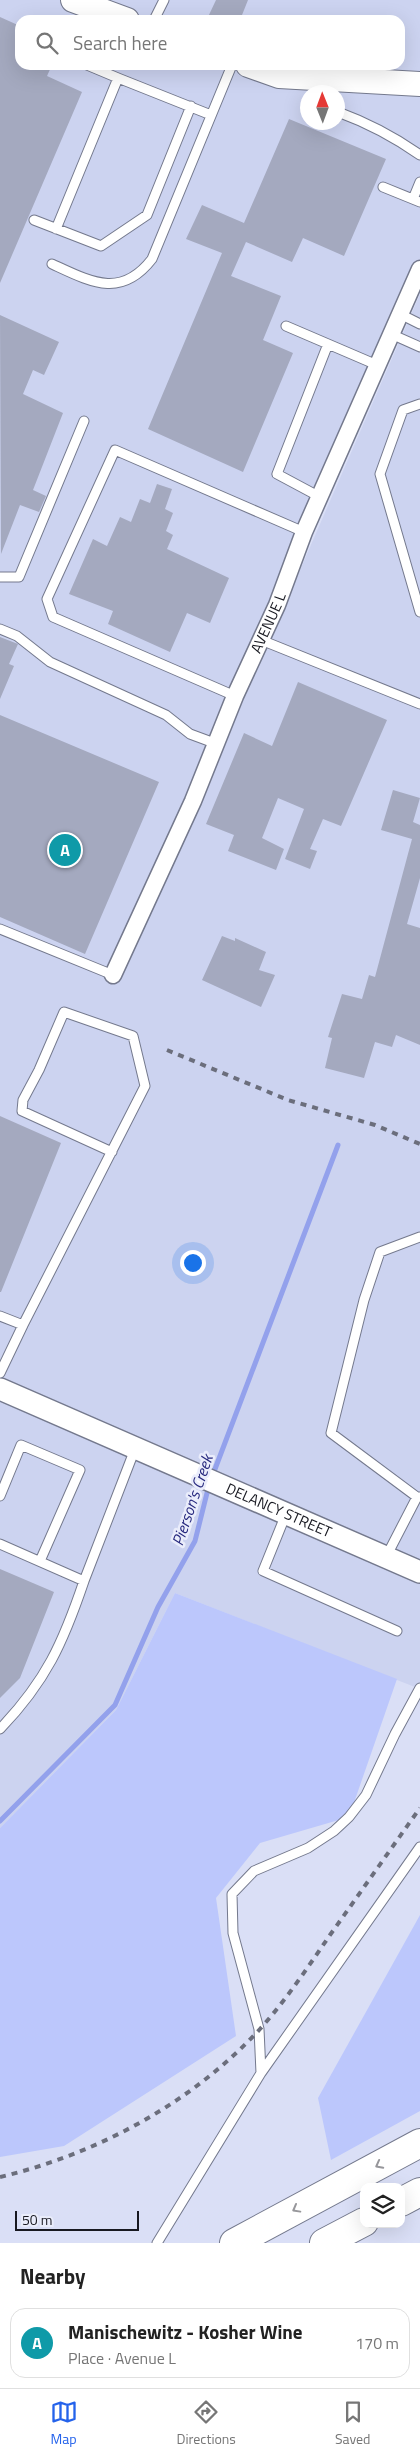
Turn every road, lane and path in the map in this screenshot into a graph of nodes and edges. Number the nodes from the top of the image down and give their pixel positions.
1 (73, 0) edge
2 (164, 0) edge
3 (114, 15) edge
4 (156, 15) edge
5 (99, 70) edge
6 (230, 70) edge
7 (262, 70) edge
8 (118, 78) junction
9 (420, 84) edge
10 (191, 106) junction
11 (345, 114) edge
12 (212, 115) junction
13 (420, 155) edge
14 (420, 182) edge
15 (383, 187) dead end
16 (416, 200) edge
17 (34, 220) dead end
18 (56, 229) junction
19 (52, 264) dead end
20 (420, 268) edge
21 (400, 314) junction
22 (420, 324) edge
23 (286, 326) dead end
24 (391, 334) junction
25 (328, 344) junction
26 (420, 347) edge
27 (377, 365) junction
28 (420, 404) edge
29 (84, 422) dead end
30 (320, 496) junction
31 (304, 532) junction
32 (0, 577) edge
33 (420, 612) edge
34 (0, 629) edge
35 (261, 640) junction
36 (235, 696) junction
37 (420, 704) edge
38 (217, 744) junction
39 (0, 929) edge
40 (113, 975) joint
41 (112, 1152) junction
42 (420, 1237) edge
43 (0, 1316) edge
44 (23, 1325) junction
45 (0, 1373) edge
46 (0, 1389) edge
47 (135, 1449) junction
48 (0, 1496) edge
49 (418, 1497) edge
50 (286, 1514) junction
51 (0, 1544) edge
52 (386, 1557) junction
53 (40, 1561) junction
54 (420, 1572) edge
55 (84, 1581) junction
56 (397, 1631) dead end
57 (420, 1688) edge
58 (0, 1729) edge
59 (420, 1847) edge
60 (261, 2073) junction
61 (420, 2144) edge
62 (420, 2192) edge
63 (405, 2200) edge
64 (357, 2225) edge
65 (157, 2243) edge
66 (234, 2243) edge
67 (324, 2243) edge

1 - 3 main road
2 - 4 lane
5 - 8 lane
6 - 12 lane
7 - 9 main road
8 - 10 lane
8 - 18 lane
10 - 12 lane
10 - 18 lane
11 - 13 lane
12 - 19 lane
14 - 16 lane
15 - 16 lane
17 - 18 lane
20 - 21 street, AVENUE L
21 - 22 lane
21 - 24 street, AVENUE L
23 - 25 lane
24 - 26 lane
24 - 27 street, AVENUE L
25 - 27 lane
25 - 30 lane
27 - 30 street, AVENUE L
28 - 33 lane
29 - 32 lane
30 - 31 street, AVENUE L
31 - 35 street, AVENUE L
31 - 36 lane
34 - 38 lane
35 - 36 street, AVENUE L
35 - 37 lane
36 - 38 street, AVENUE L
38 - 40 street, AVENUE L
39 - 40 lane
41 - 41 lane
41 - 44 lane
42 - 49 lane
43 - 44 lane
44 - 45 lane
46 - 47 street, DELANCY STREET
47 - 50 street, DELANCY STREET
47 - 55 lane
48 - 53 lane
49 - 52 lane
50 - 52 street, DELANCY STREET
50 - 56 lane
51 - 53 lane
52 - 54 street, DELANCY STREET
53 - 55 lane
55 - 58 lane
57 - 60 lane
59 - 60 lane
60 - 65 lane
61 -> 66 highway
62 - 63 highway
64 - 67 highway

